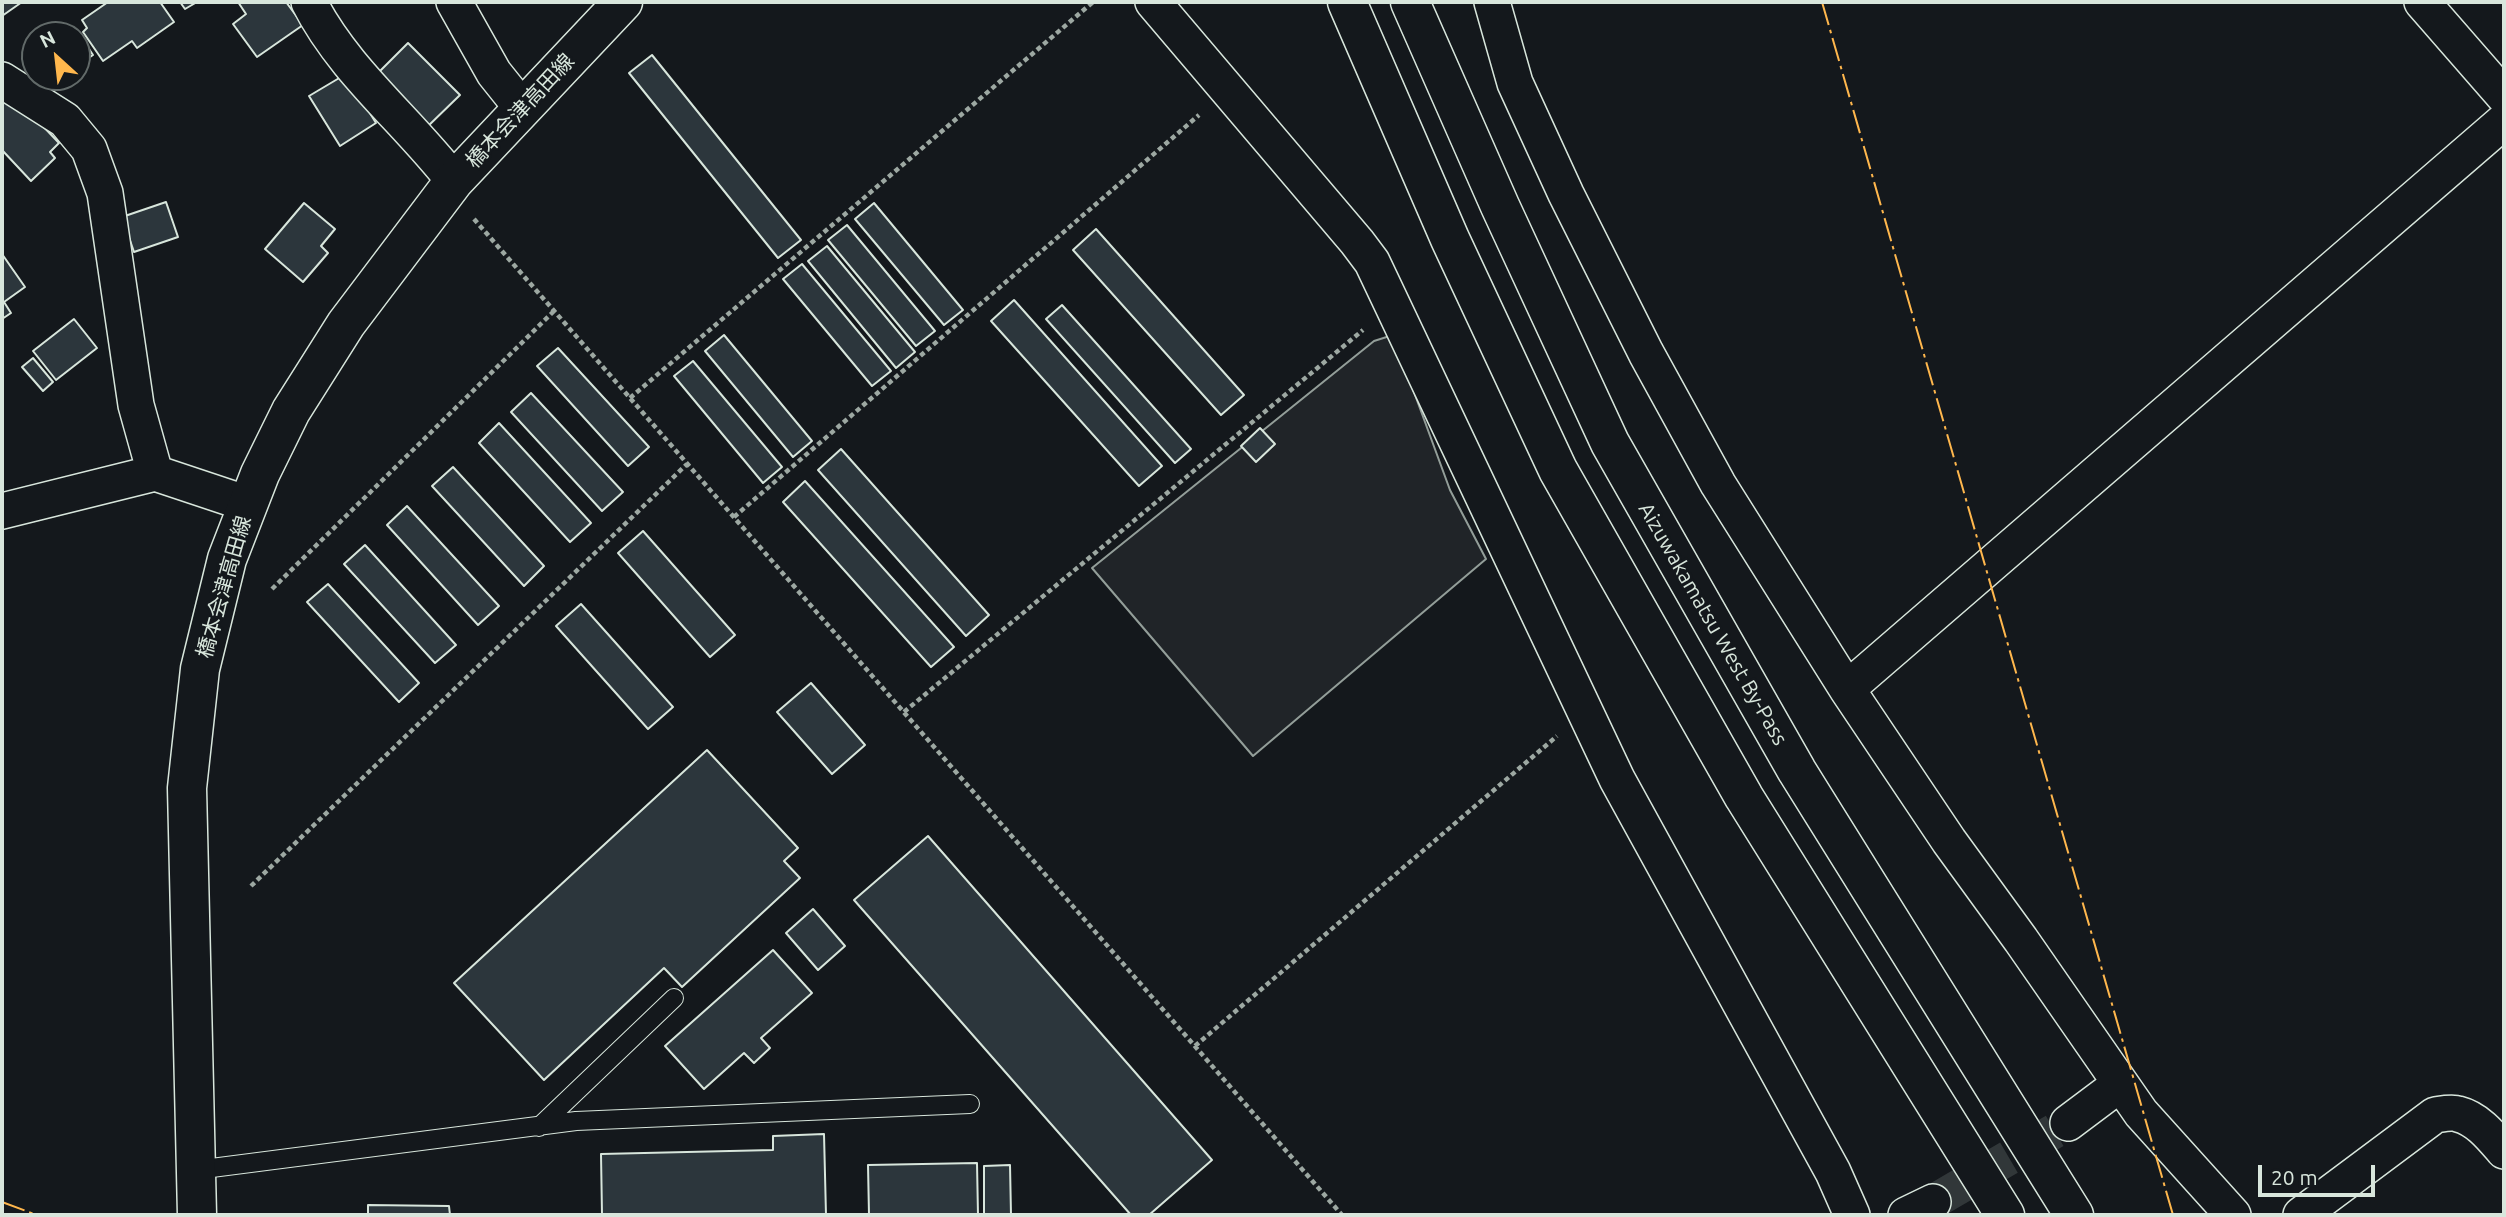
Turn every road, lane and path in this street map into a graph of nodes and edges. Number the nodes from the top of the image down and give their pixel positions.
1 (309, 2) edge
2 (454, 2) edge
3 (623, 2) edge
4 (1093, 2) edge
5 (1153, 2) edge
6 (1347, 2) edge
7 (1410, 2) edge
8 (1492, 2) edge
9 (2422, 2) edge
10 (2, 80) edge
11 (1229, 89) junction
12 (2504, 96) edge
13 (522, 108) junction
14 (2504, 121) edge
15 (451, 185) junction
16 (1393, 305) junction
17 (554, 311) junction
18 (630, 398) junction
19 (687, 464) junction
20 (155, 473) junction
21 (248, 504) junction
22 (2, 511) edge
23 (734, 517) junction
24 (272, 589) dead end
25 (1847, 689) junction
26 (904, 712) junction
27 (1584, 713) junction
28 (251, 886) dead end
29 (674, 998) dead end
30 (1195, 1046) junction
31 (2120, 1083) junction
32 (970, 1104) dead end
33 (2068, 1123) tunnel mouth
34 (539, 1127) junction
35 (2504, 1151) edge
36 (196, 1170) junction
37 (197, 1215) edge
38 (1342, 1215) edge
39 (1852, 1215) edge
40 (2005, 1215) edge
41 (2074, 1215) edge
42 (2233, 1215) edge
43 (2301, 1215) edge

1 - 15 street
2 - 13 street
3 - 13 main road, 橋本会津高田線
4 - 18 path
5 - 11 street
6 - 40 main road
7 - 41 main road, Aizuwakamatsu West By-Pass
8 - 25 street
9 - 12 street
10 - 20 street
11 - 16 street
11 - 23 path
13 - 15 main road, 橋本会津高田線
14 - 25 street
15 - 17 path
15 - 21 main road, 橋本会津高田線
16 - 26 path
16 - 27 street
17 - 18 path
17 - 24 path
18 - 19 path
19 - 23 path
19 - 28 path
20 - 21 street
20 - 22 street
21 - 36 main road, 橋本会津高田線
23 - 26 path
25 - 31 street
26 - 30 path
27 - 30 path
27 - 39 street
29 - 34 lane
30 - 38 path
31 - 33 street
31 - 42 street
32 - 34 lane
34 - 36 lane
35 - 43 street
36 - 37 main road, 橋本会津高田線

